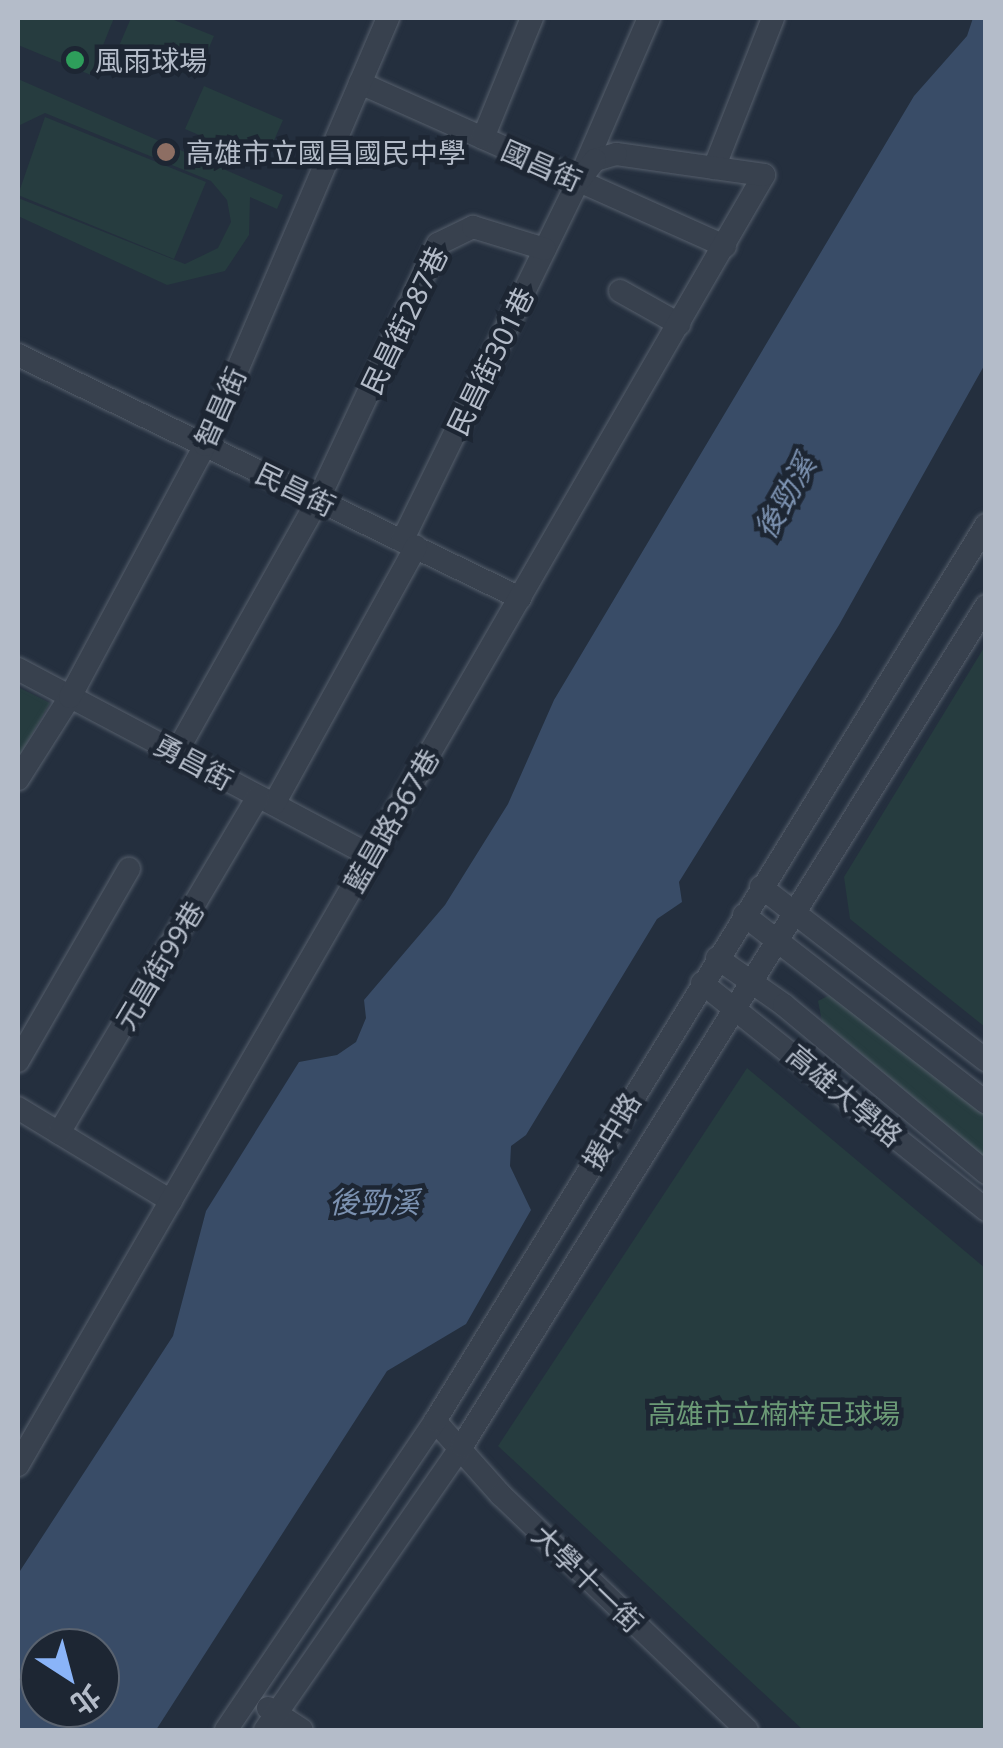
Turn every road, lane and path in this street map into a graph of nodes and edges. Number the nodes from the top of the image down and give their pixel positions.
1 (388, 18) edge
2 (532, 18) edge
3 (649, 18) edge
4 (773, 18) edge
5 (360, 82) junction
6 (482, 138) junction
7 (714, 168) junction
8 (578, 182) junction
9 (725, 246) junction
10 (545, 249) junction
11 (620, 291) dead end
12 (679, 324) junction
13 (18, 355) edge
14 (204, 445) junction
15 (318, 500) junction
16 (986, 525) edge
17 (409, 544) junction
18 (520, 598) junction
19 (986, 606) edge
20 (18, 669) edge
21 (70, 697) junction
22 (176, 753) junction
23 (18, 779) edge
24 (266, 800) junction
25 (370, 855) junction
26 (129, 869) dead end
27 (761, 887) junction
28 (796, 910) junction
29 (744, 915) junction
30 (778, 940) junction
31 (717, 958) junction
32 (752, 982) junction
33 (702, 984) junction
34 (736, 1008) junction
35 (986, 1060) edge
36 (18, 1061) edge
37 (986, 1103) edge
38 (18, 1108) edge
39 (59, 1133) junction
40 (986, 1172) edge
41 (171, 1201) junction
42 (986, 1210) edge
43 (434, 1421) junction
44 (26, 1432) edge
45 (462, 1446) junction
46 (18, 1465) edge
47 (250, 1696) junction
48 (271, 1722) edge
49 (226, 1730) edge
50 (302, 1730) edge
51 (747, 1730) edge

1 - 5 street, 智昌街
2 - 6 street
3 - 8 street, 民昌街301巷
4 - 7 street
5 - 6 street, 國昌街
5 - 14 street, 智昌街
6 - 8 street, 國昌街
7 - 8 street
7 - 9 street, 藍昌路367巷
8 - 9 street, 國昌街
8 - 10 street, 民昌街301巷
9 - 12 street, 藍昌路367巷
10 - 15 street, 民昌街287巷
10 - 17 street, 民昌街301巷
11 - 12 street
12 - 18 street, 藍昌路367巷
13 - 14 street, 民昌街
14 - 15 street, 民昌街
14 - 21 street, 智昌街
15 - 17 street, 民昌街
15 - 22 street, 民昌街287巷
16 - 27 street, 援中路
17 - 18 street, 民昌街
17 - 24 street, 民昌街301巷
18 - 25 street, 藍昌路367巷
19 - 28 street, 援中路
20 - 21 street, 勇昌街
21 - 22 street, 勇昌街
21 - 23 street, 智昌街
22 - 24 street, 勇昌街
24 - 25 street, 勇昌街
24 - 39 street, 元昌街99巷
25 - 41 street, 藍昌路367巷
26 - 36 street
27 - 28 street
27 - 29 street, 援中路
28 - 30 street, 援中路
28 - 35 street
29 - 30 street
29 - 31 street, 援中路
30 - 32 street, 援中路
30 - 37 street
31 - 32 street, 高雄大學路
31 - 33 street, 援中路
32 - 34 street, 援中路
32 - 40 street, 高雄大學路
33 - 34 street, 高雄大學路
33 - 43 street, 援中路
34 - 42 street, 高雄大學路
34 - 45 street, 援中路
38 - 39 street
39 - 41 street
41 - 44 street, 藍昌路367巷
43 - 45 street, 大學十一街
43 - 47 street, 援中路
44 - 46 street, 藍昌路367巷
45 - 48 street, 援中路
45 - 51 street, 大學十一街
47 - 48 street
47 - 49 street, 援中路
48 - 50 street

